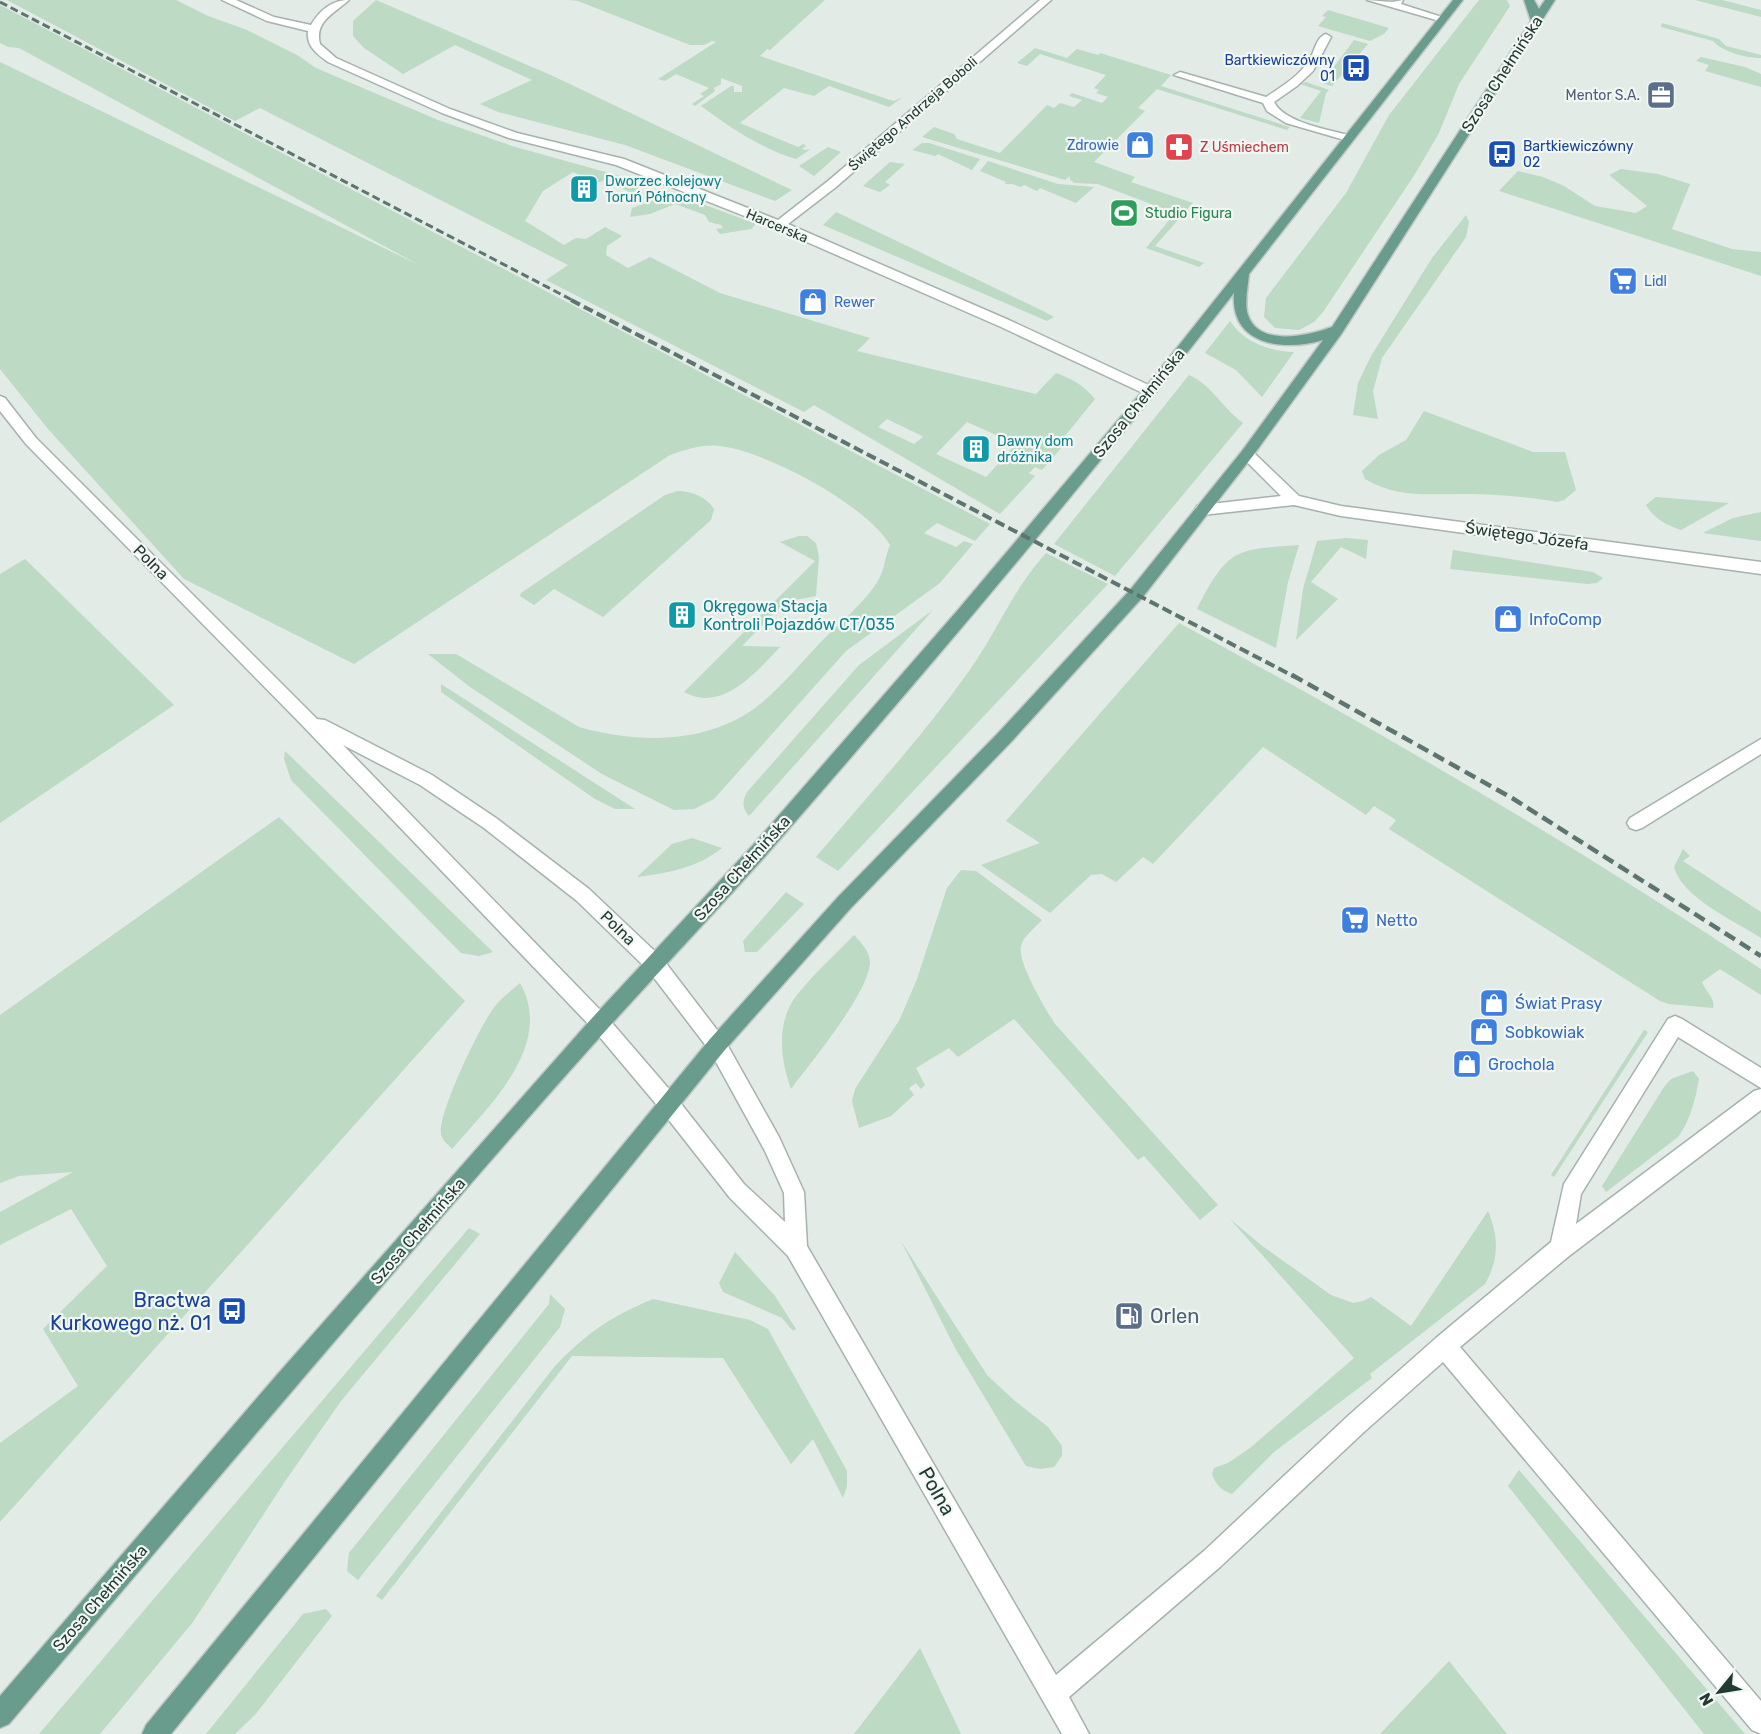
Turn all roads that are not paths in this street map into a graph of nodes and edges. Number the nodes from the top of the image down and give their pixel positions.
1 (227, 0) edge
2 (344, 0) edge
3 (1046, 0) edge
4 (1372, 0) edge
5 (1458, 0) edge
6 (1528, 0) edge
7 (1550, 0) edge
8 (1396, 3) edge
9 (1443, 19) junction
10 (1536, 21) junction
11 (314, 29) junction
12 (1326, 37) dead end
13 (1180, 75) dead end
14 (1268, 101) junction
15 (1348, 138) junction
16 (779, 225) junction
17 (1243, 272) junction
18 (1336, 330) junction
19 (1150, 391) junction
20 (0, 401) edge
21 (1246, 454) junction
22 (1294, 500) junction
23 (1202, 510) junction
24 (1761, 568) edge
25 (307, 719) junction
26 (1761, 746) edge
27 (1636, 823) dead end
28 (655, 964) junction
29 (600, 1023) junction
30 (717, 1045) junction
31 (1761, 1079) edge
32 (1761, 1098) edge
33 (668, 1103) junction
34 (796, 1248) junction
35 (1562, 1248) junction
36 (1444, 1346) junction
37 (1054, 1693) junction
38 (0, 1715) edge
39 (1761, 1721) edge
40 (155, 1734) edge
41 (1076, 1734) edge

1 - 11 street
2 - 11 street
3 - 16 street, Świętego Andrzeja Boboli
4 - 8 street
5 - 9 main road, Szosa Chełmińska
6 - 10 main road
7 - 10 main road, Szosa Chełmińska
8 - 9 street
9 - 15 main road, Szosa Chełmińska
10 - 18 main road, Szosa Chełmińska
11 - 16 street, Harcerska
12 - 14 street
13 - 14 street
14 - 15 street
15 - 17 main road, Szosa Chełmińska
16 - 19 street, Harcerska
17 - 18 main road
17 - 19 main road, Szosa Chełmińska
18 - 21 main road, Szosa Chełmińska
19 - 28 main road, Szosa Chełmińska
20 - 25 street, Polna
21 - 22 street
21 - 23 main road, Szosa Chełmińska
22 - 23 street, Świętego Józefa
22 - 24 street, Świętego Józefa
23 - 30 main road, Szosa Chełmińska
25 - 28 street, Polna
25 - 29 street, Polna
26 - 27 street
28 - 29 main road, Szosa Chełmińska
28 - 30 street, Polna
29 - 33 street, Polna
29 - 38 main road, Szosa Chełmińska
30 - 33 main road, Szosa Chełmińska
30 - 34 street, Polna
31 - 35 street
32 - 35 street
33 - 34 street, Polna
33 - 40 main road, Szosa Chełmińska
34 - 37 street, Polna
35 - 36 street
36 - 37 street
36 - 39 street
37 - 41 street, Polna

